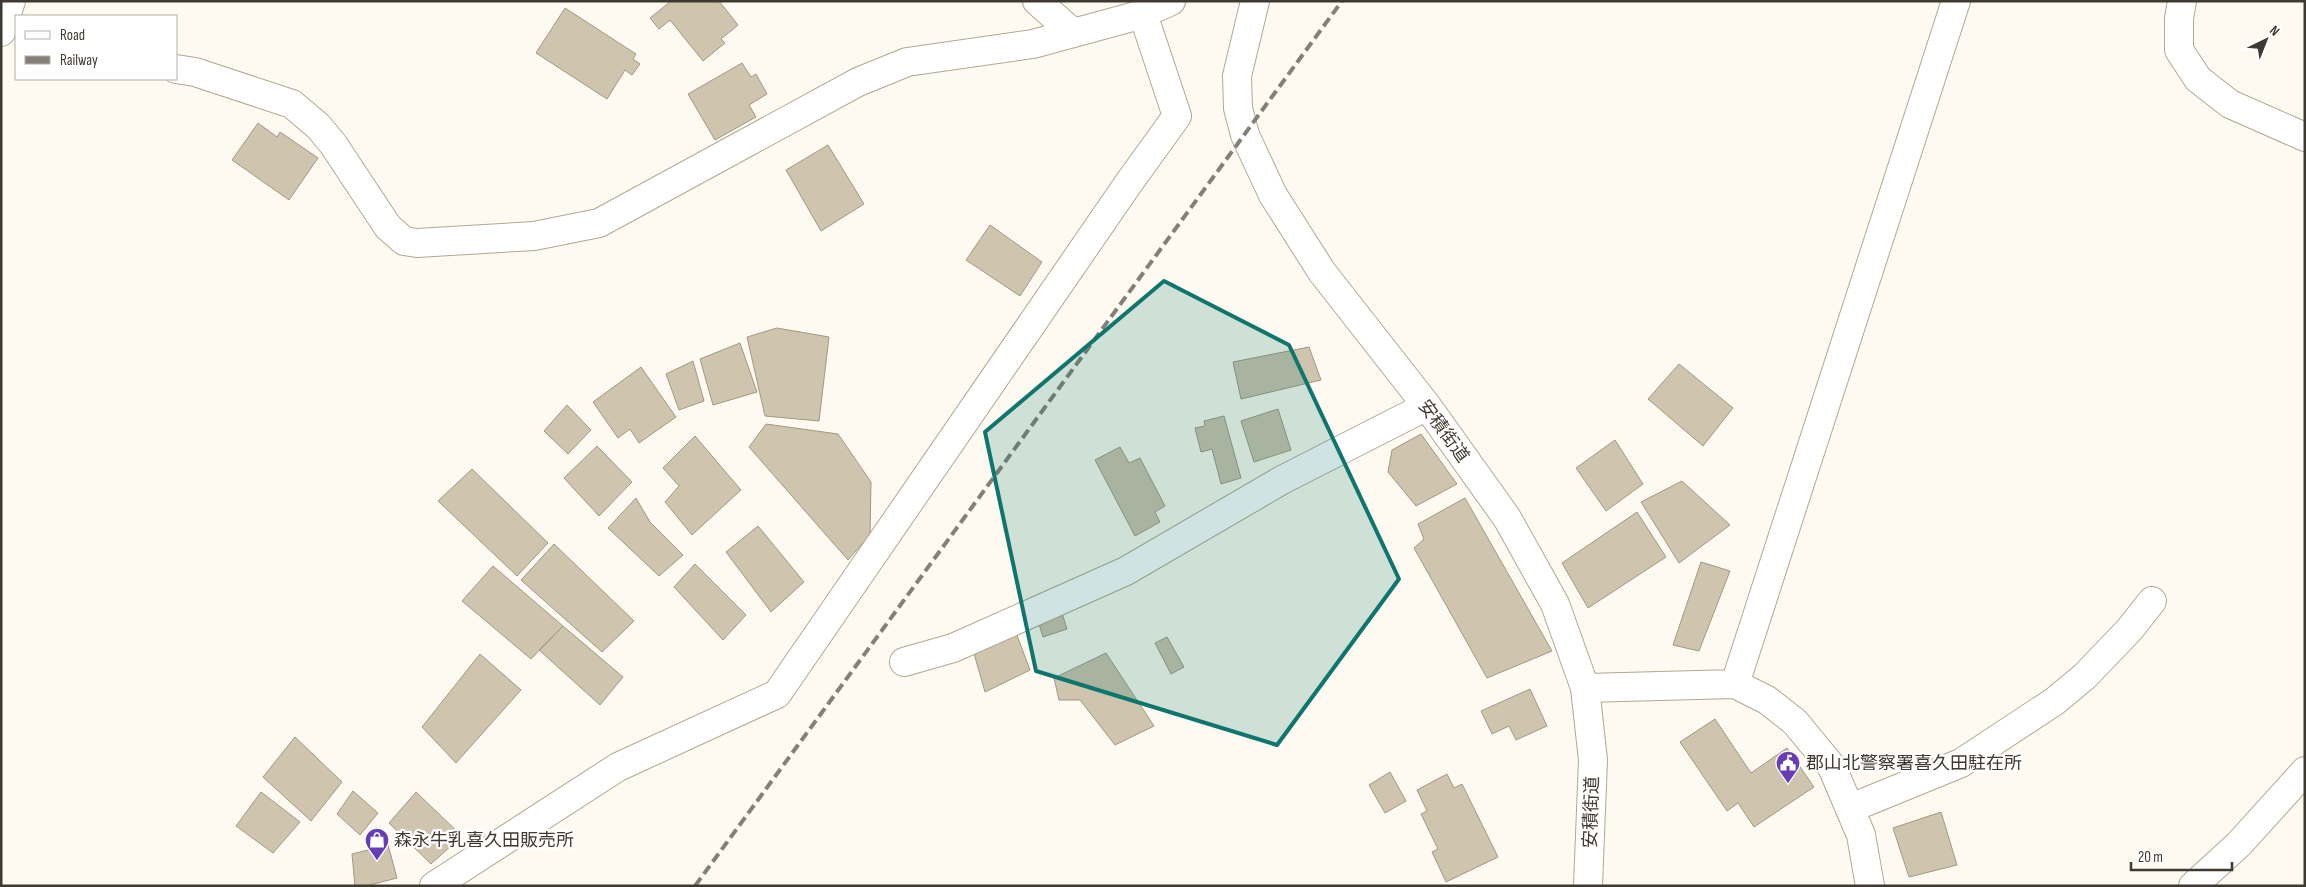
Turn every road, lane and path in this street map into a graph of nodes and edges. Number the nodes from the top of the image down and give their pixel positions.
1 (11, 1) edge
2 (1037, 1) edge
3 (1170, 1) edge
4 (1254, 1) edge
5 (1956, 1) edge
6 (2182, 1) edge
7 (1143, 14) junction
8 (1, 32) edge
9 (1072, 32) junction
10 (1, 38) edge
11 (15, 41) edge
12 (178, 69) edge
13 (2305, 137) edge
14 (1427, 406) junction
15 (2152, 602) dead end
16 (904, 662) dead end
17 (1735, 684) junction
18 (1585, 688) junction
19 (2305, 770) edge
20 (1851, 808) junction
21 (434, 886) edge
22 (1588, 886) edge
23 (1870, 886) edge
24 (2193, 886) edge

1 - 8 street
2 - 9 street
3 - 7 street
4 - 14 street, 安積街道
5 - 17 street
6 - 13 street
7 - 9 street
7 - 21 street
9 - 12 street
10 - 11 street
14 - 16 street
14 - 18 street, 安積街道
15 - 20 street
17 - 18 street
17 - 20 street
18 - 22 street, 安積街道
19 - 24 street
20 - 23 street

